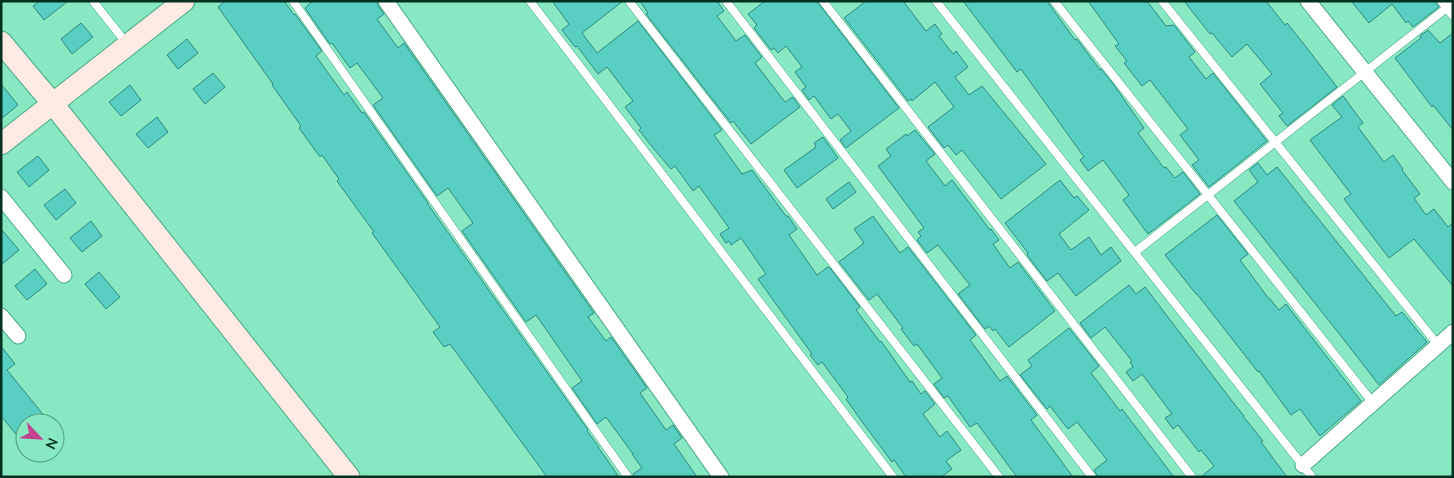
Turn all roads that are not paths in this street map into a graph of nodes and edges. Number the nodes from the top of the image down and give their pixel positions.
1 (93, 1) edge
2 (184, 1) edge
3 (293, 1) edge
4 (386, 1) edge
5 (530, 1) edge
6 (629, 1) edge
7 (726, 1) edge
8 (823, 1) edge
9 (936, 1) edge
10 (1054, 1) edge
11 (1162, 1) edge
12 (1308, 1) edge
13 (1441, 1) edge
14 (1450, 6) edge
15 (1453, 16) edge
16 (1, 42) edge
17 (128, 45) junction
18 (1365, 72) junction
19 (52, 104) junction
20 (1275, 143) junction
21 (1, 144) edge
22 (1453, 182) edge
23 (1207, 196) junction
24 (1, 197) edge
25 (1136, 252) junction
26 (64, 276) dead end
27 (1, 316) edge
28 (1453, 332) edge
29 (18, 336) dead end
30 (1438, 344) junction
31 (1373, 403) junction
32 (1308, 471) edge
33 (349, 477) edge
34 (628, 477) edge
35 (721, 477) edge
36 (893, 477) edge
37 (998, 477) edge
38 (1092, 477) edge
39 (1192, 477) edge

1 - 17 lane
2 - 17 street
3 - 34 lane
4 - 35 street
5 - 36 lane
6 - 37 lane
7 - 38 lane
8 - 39 lane
9 - 25 lane
10 - 23 lane
11 - 20 lane
12 - 18 street
13 - 14 lane
14 - 15 lane
14 - 18 lane
16 - 19 street
17 - 19 street
18 - 20 lane
18 - 22 street
19 - 21 street
19 - 33 street
20 - 23 lane
20 - 30 lane
23 - 25 lane
23 - 31 lane
24 - 26 street
25 - 32 lane
27 - 29 street
28 - 30 street
30 - 31 street
31 - 32 street

